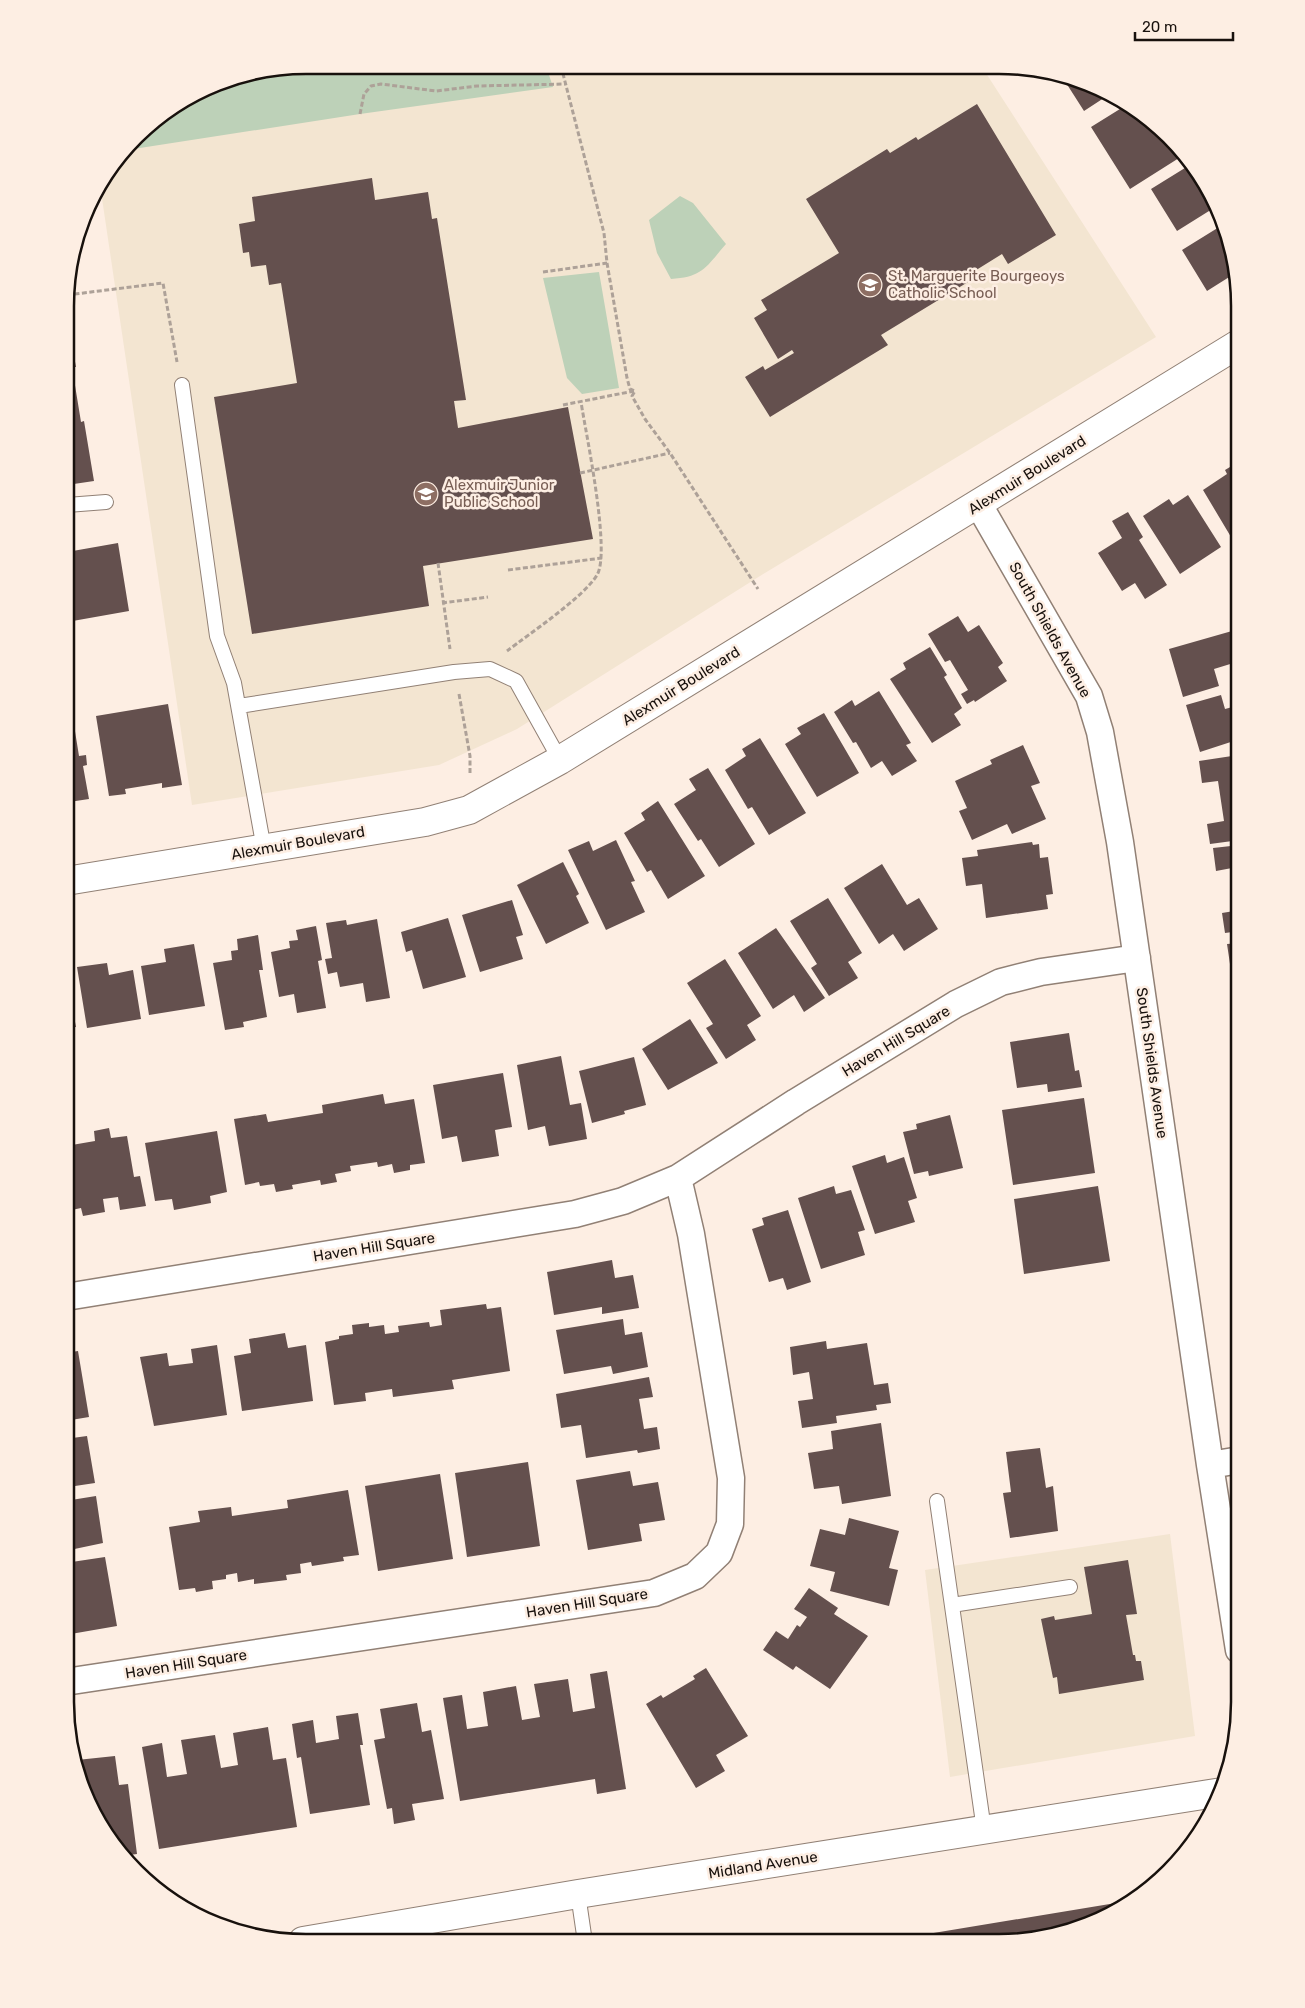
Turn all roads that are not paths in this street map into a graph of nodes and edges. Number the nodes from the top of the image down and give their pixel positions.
1 (1231, 350) edge
2 (182, 385) road end
3 (106, 502) dead end
4 (74, 504) edge
5 (979, 505) junction
6 (239, 706) junction
7 (560, 760) junction
8 (264, 849) junction
9 (74, 880) edge
10 (1137, 958) junction
11 (678, 1178) junction
12 (74, 1296) edge
13 (1231, 1462) edge
14 (1210, 1465) junction
15 (937, 1501) dead end
16 (1070, 1587) dead end
17 (1231, 1594) edge
18 (952, 1605) junction
19 (74, 1681) edge
20 (1213, 1793) edge
21 (984, 1830) junction
22 (578, 1894) junction
23 (344, 1934) edge
24 (584, 1934) edge

1 - 5 street, Alexmuir Boulevard
2 - 6 lane
3 - 4 lane
5 - 7 street, Alexmuir Boulevard
5 - 10 street, South Shields Avenue
6 - 7 lane
6 - 8 lane
7 - 8 street, Alexmuir Boulevard
8 - 9 street, Alexmuir Boulevard
10 - 11 street, Haven Hill Square
10 - 14 street, South Shields Avenue
11 - 12 street, Haven Hill Square
11 - 19 street, Haven Hill Square
13 - 14 street
14 - 17 street, South Shields Avenue
15 - 18 lane
16 - 18 lane
18 - 21 lane
20 - 21 street, Midland Avenue
21 - 22 street, Midland Avenue
22 - 23 street, Midland Avenue
22 - 24 lane

